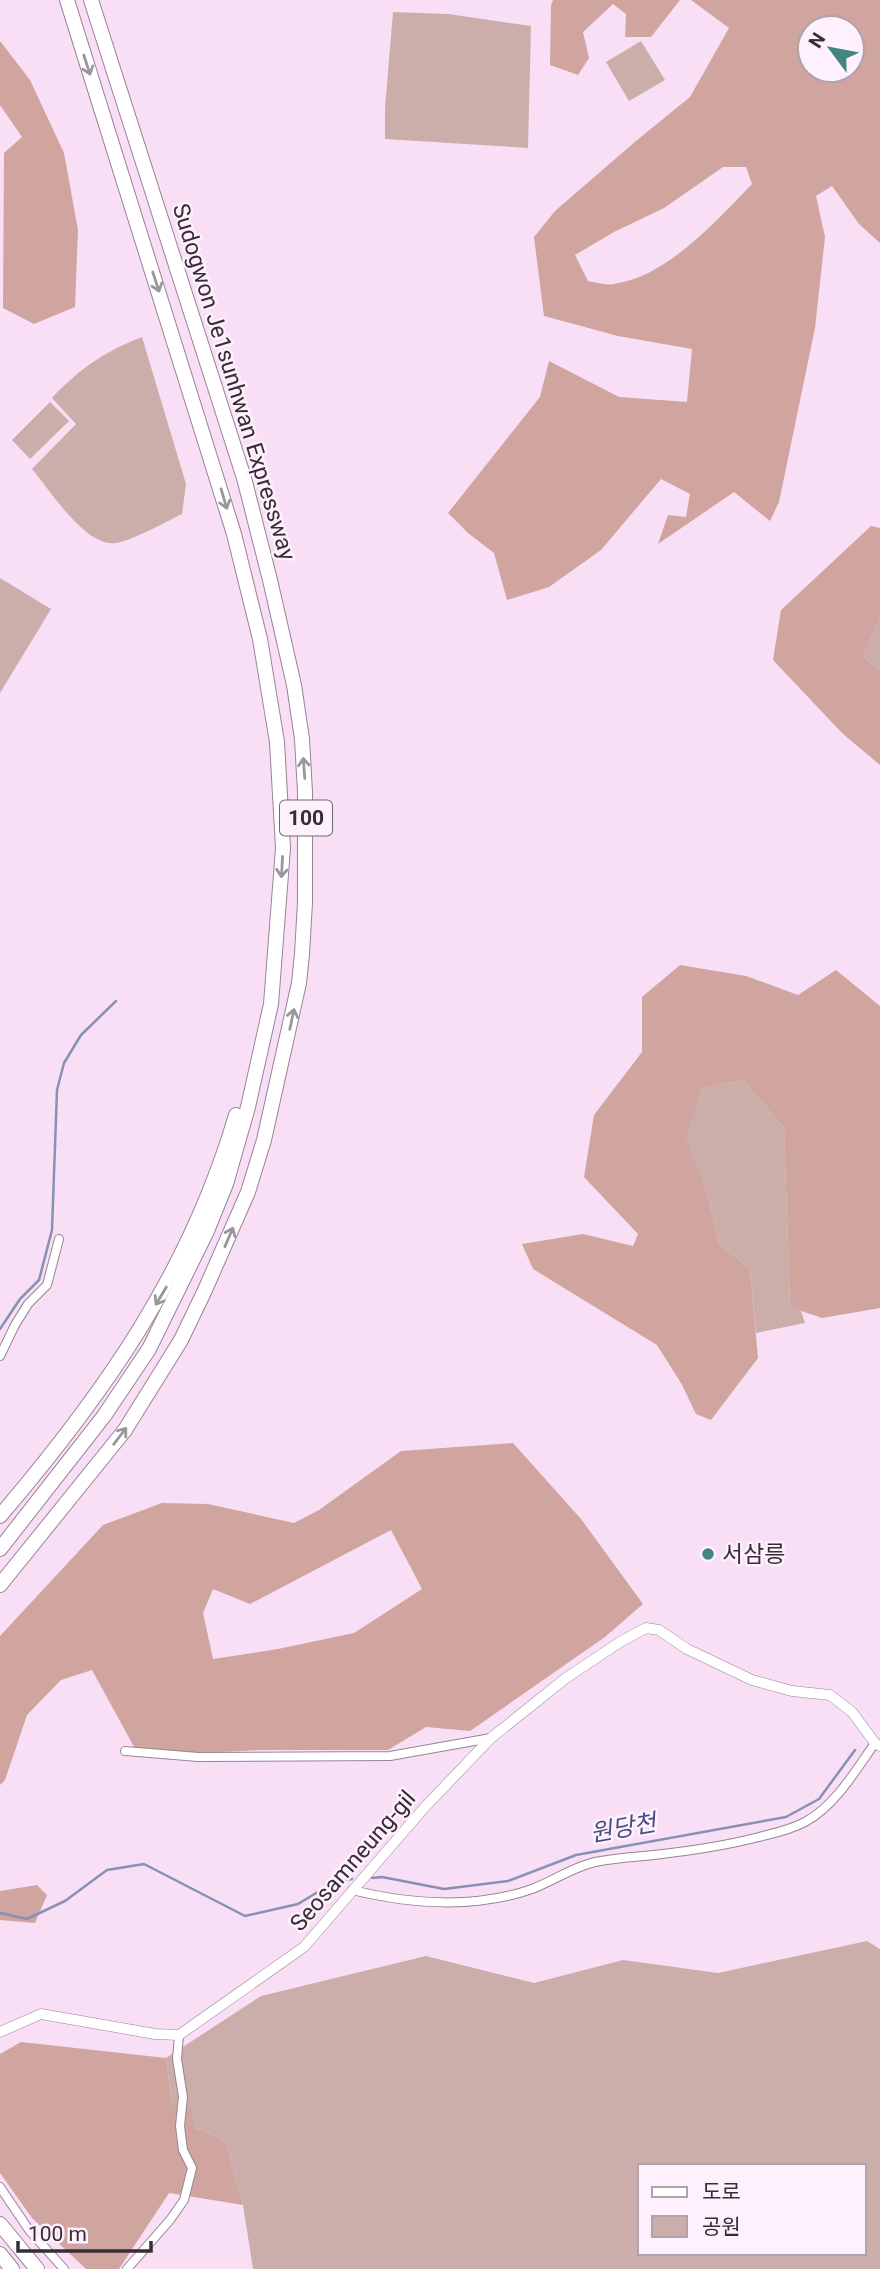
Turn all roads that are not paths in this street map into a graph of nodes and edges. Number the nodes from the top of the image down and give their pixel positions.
1 (66, 0) edge
2 (91, 0) edge
3 (273, 979) junction
4 (59, 1239) dead end
5 (0, 1356) edge
6 (65, 1438) junction
7 (90, 1474) junction
8 (0, 1509) edge
9 (0, 1516) edge
10 (0, 1549) edge
11 (0, 1585) edge
12 (0, 1599) edge
13 (491, 1738) junction
14 (878, 1744) edge
15 (125, 1751) dead end
16 (352, 1890) junction
17 (0, 2032) edge
18 (179, 2035) junction
19 (0, 2187) edge
20 (0, 2224) edge
21 (0, 2254) edge
22 (12, 2269) edge
23 (37, 2269) edge
24 (64, 2269) edge
25 (127, 2269) edge

1 -> 3 highway, Sudogwon Je1sunhwan Expressway / 100
7 -> 2 highway, Sudogwon Je1sunhwan Expressway / 100
3 -> 6 highway
3 - 10 highway, Sudogwon Je1sunhwan Expressway / 100
4 - 5 street
6 - 8 highway
6 - 9 highway
7 - 11 highway, Sudogwon Je1sunhwan Expressway / 100
7 - 12 highway
13 - 14 street, Seosamneung-gil
13 - 15 street, Seosamneung-gil
13 - 16 street, Seosamneung-gil
14 - 16 street
16 - 18 street, Seosamneung-gil
17 - 18 street
18 - 25 street
19 - 24 street
20 - 23 highway
21 - 22 highway

